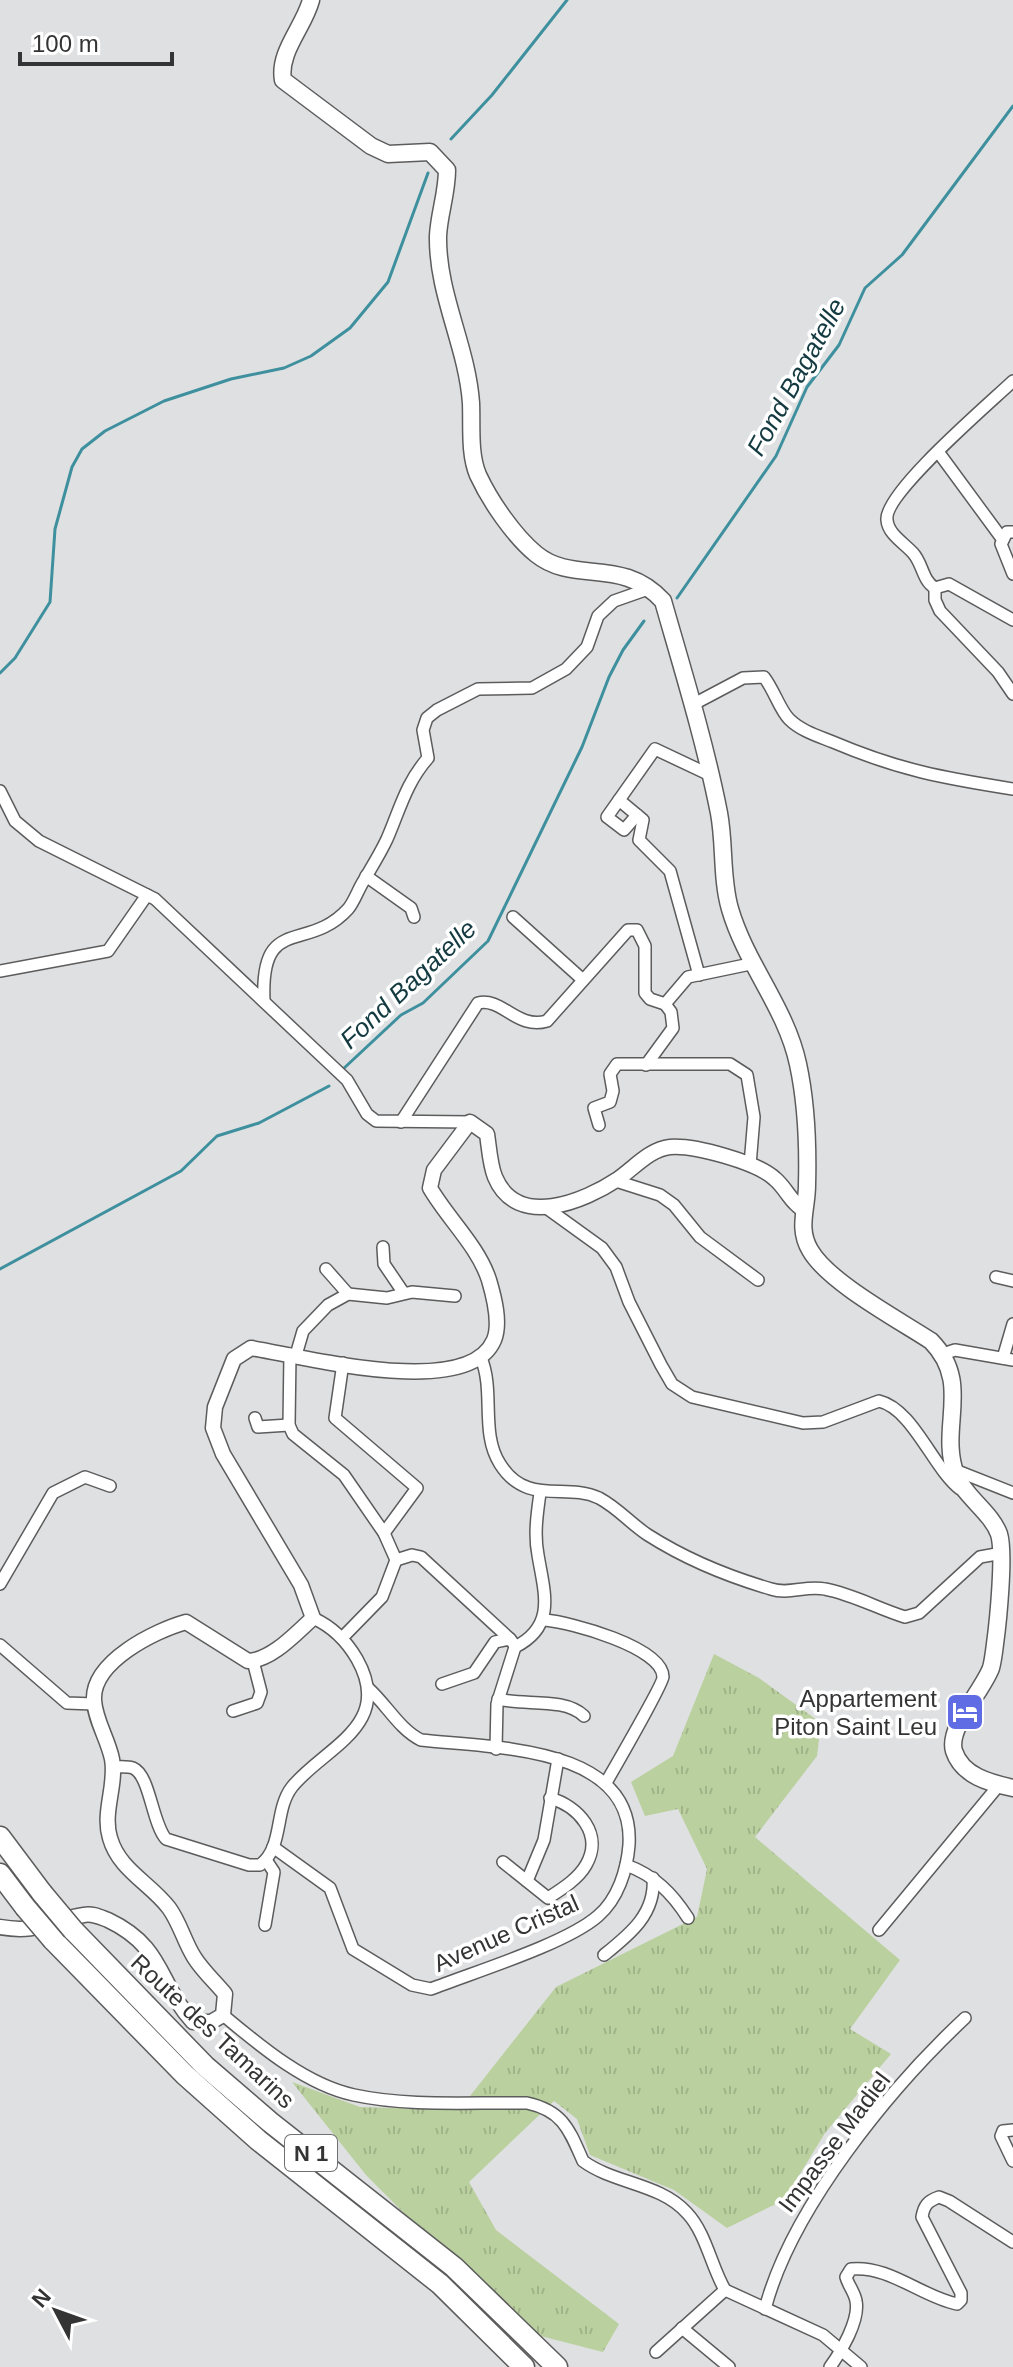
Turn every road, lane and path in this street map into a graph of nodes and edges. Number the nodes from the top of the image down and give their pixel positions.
1 (311, 0) edge
2 (1013, 381) edge
3 (939, 453) junction
4 (1008, 536) edge
5 (1013, 574) edge
6 (651, 588) junction
7 (935, 588) junction
8 (1013, 620) edge
9 (1013, 694) edge
10 (692, 705) junction
11 (710, 775) junction
12 (1013, 789) edge
13 (0, 791) edge
14 (619, 800) junction
15 (637, 815) junction
16 (366, 876) junction
17 (147, 895) junction
18 (414, 917) dead end
19 (513, 917) dead end
20 (755, 963) junction
21 (0, 971) edge
22 (699, 975) junction
23 (583, 980) junction
24 (264, 1001) junction
25 (665, 1004) junction
26 (646, 1065) junction
27 (401, 1122) junction
28 (470, 1122) junction
29 (599, 1125) dead end
30 (750, 1165) junction
31 (616, 1181) junction
32 (548, 1209) junction
33 (804, 1210) junction
34 (383, 1247) dead end
35 (326, 1269) dead end
36 (996, 1277) dead end
37 (758, 1280) dead end
38 (1013, 1281) edge
39 (403, 1292) junction
40 (348, 1294) junction
41 (455, 1296) dead end
42 (1013, 1324) edge
43 (943, 1354) junction
44 (293, 1355) junction
45 (481, 1358) junction
46 (1008, 1359) edge
47 (343, 1363) junction
48 (255, 1418) dead end
49 (289, 1425) junction
50 (955, 1470) junction
51 (110, 1486) dead end
52 (540, 1493) junction
53 (1013, 1493) edge
54 (972, 1499) junction
55 (384, 1533) junction
56 (1002, 1553) junction
57 (396, 1560) junction
58 (0, 1584) edge
59 (313, 1618) junction
60 (545, 1620) junction
61 (342, 1638) junction
62 (513, 1643) junction
63 (0, 1645) edge
64 (253, 1661) junction
65 (442, 1684) dead end
66 (368, 1688) junction
67 (498, 1699) junction
68 (94, 1704) junction
69 (233, 1711) dead end
70 (584, 1716) dead end
71 (496, 1749) junction
72 (558, 1759) junction
73 (113, 1767) junction
74 (607, 1781) junction
75 (1006, 1786) edge
76 (550, 1798) junction
77 (0, 1837) edge
78 (273, 1847) junction
79 (266, 1860) junction
80 (503, 1862) dead end
81 (626, 1865) junction
82 (0, 1874) edge
83 (653, 1878) junction
84 (527, 1881) junction
85 (688, 1918) dead end
86 (72, 1924) junction
87 (265, 1925) dead end
88 (0, 1927) edge
89 (879, 1930) dead end
90 (604, 1955) dead end
91 (223, 2015) junction
92 (965, 2018) dead end
93 (1013, 2130) edge
94 (1013, 2161) edge
95 (1013, 2242) edge
96 (725, 2290) junction
97 (765, 2309) junction
98 (682, 2328) junction
99 (842, 2348) junction
100 (656, 2352) dead end
101 (524, 2367) edge
102 (557, 2367) edge
103 (729, 2367) edge
104 (830, 2367) edge
105 (861, 2367) edge

1 - 6 main road
2 - 3 street
3 - 4 street
3 - 7 street
4 - 5 street
6 - 10 main road
6 - 16 street
7 - 8 street
7 - 9 street
10 - 11 main road
10 - 12 street
11 - 14 street
11 - 20 main road
13 - 17 street
14 - 15 street
14 - 15 street
15 - 22 street
16 - 18 street
16 - 24 street
17 - 21 street
17 - 24 street
19 - 23 street
20 - 22 street
20 - 33 main road
22 - 25 street
23 - 25 street
23 - 27 street
24 - 27 street
25 - 26 street
26 - 29 street
26 - 30 street
27 - 28 street
28 - 32 street
28 - 45 street
30 - 31 street
30 - 33 street
31 - 32 street
31 - 37 street
32 - 54 street
33 - 43 main road
34 - 39 street
35 - 40 street
36 - 38 street
39 - 40 street
39 - 41 street
40 - 44 street
42 - 46 street
43 - 46 street
43 - 50 main road
44 - 47 street
44 - 49 street
44 - 59 street
45 - 47 street
45 - 52 street
47 - 55 street
48 - 49 street
49 - 55 street
50 - 53 street
50 - 54 main road
51 - 58 street
52 - 56 street
52 - 60 street
54 - 56 main road
55 - 57 street
56 - 75 main road
57 - 61 street
57 - 62 street
59 - 61 street
59 - 64 street
60 - 62 street
60 - 74 street
61 - 66 street
62 - 65 street
62 - 67 street
63 - 68 street
64 - 68 street
64 - 69 street
66 - 71 street
66 - 78 street
67 - 70 street
67 - 71 street
68 - 73 street
71 - 72 street
72 - 74 street
72 - 76 street
73 - 79 street
73 - 91 street
74 - 81 street, Avenue Cristal
75 - 89 street
76 - 84 street
76 - 84 street
77 - 86 highway, Route des Tamarins / N 1, bridge
78 - 79 street
78 - 81 street, Avenue Cristal
79 - 87 street
80 - 84 street
81 - 83 street
82 - 101 highway, Route des Tamarins / N 1, bridge
83 - 85 street
83 - 90 street
86 - 88 street
86 - 91 street
86 - 102 highway, Route des Tamarins / N 1
91 - 96 street
92 - 97 street, Impasse Madiel
93 - 94 street
95 - 99 street
96 - 97 street
96 - 98 street
97 - 99 street
98 - 100 street
98 - 103 street
99 - 104 street
99 - 105 street

